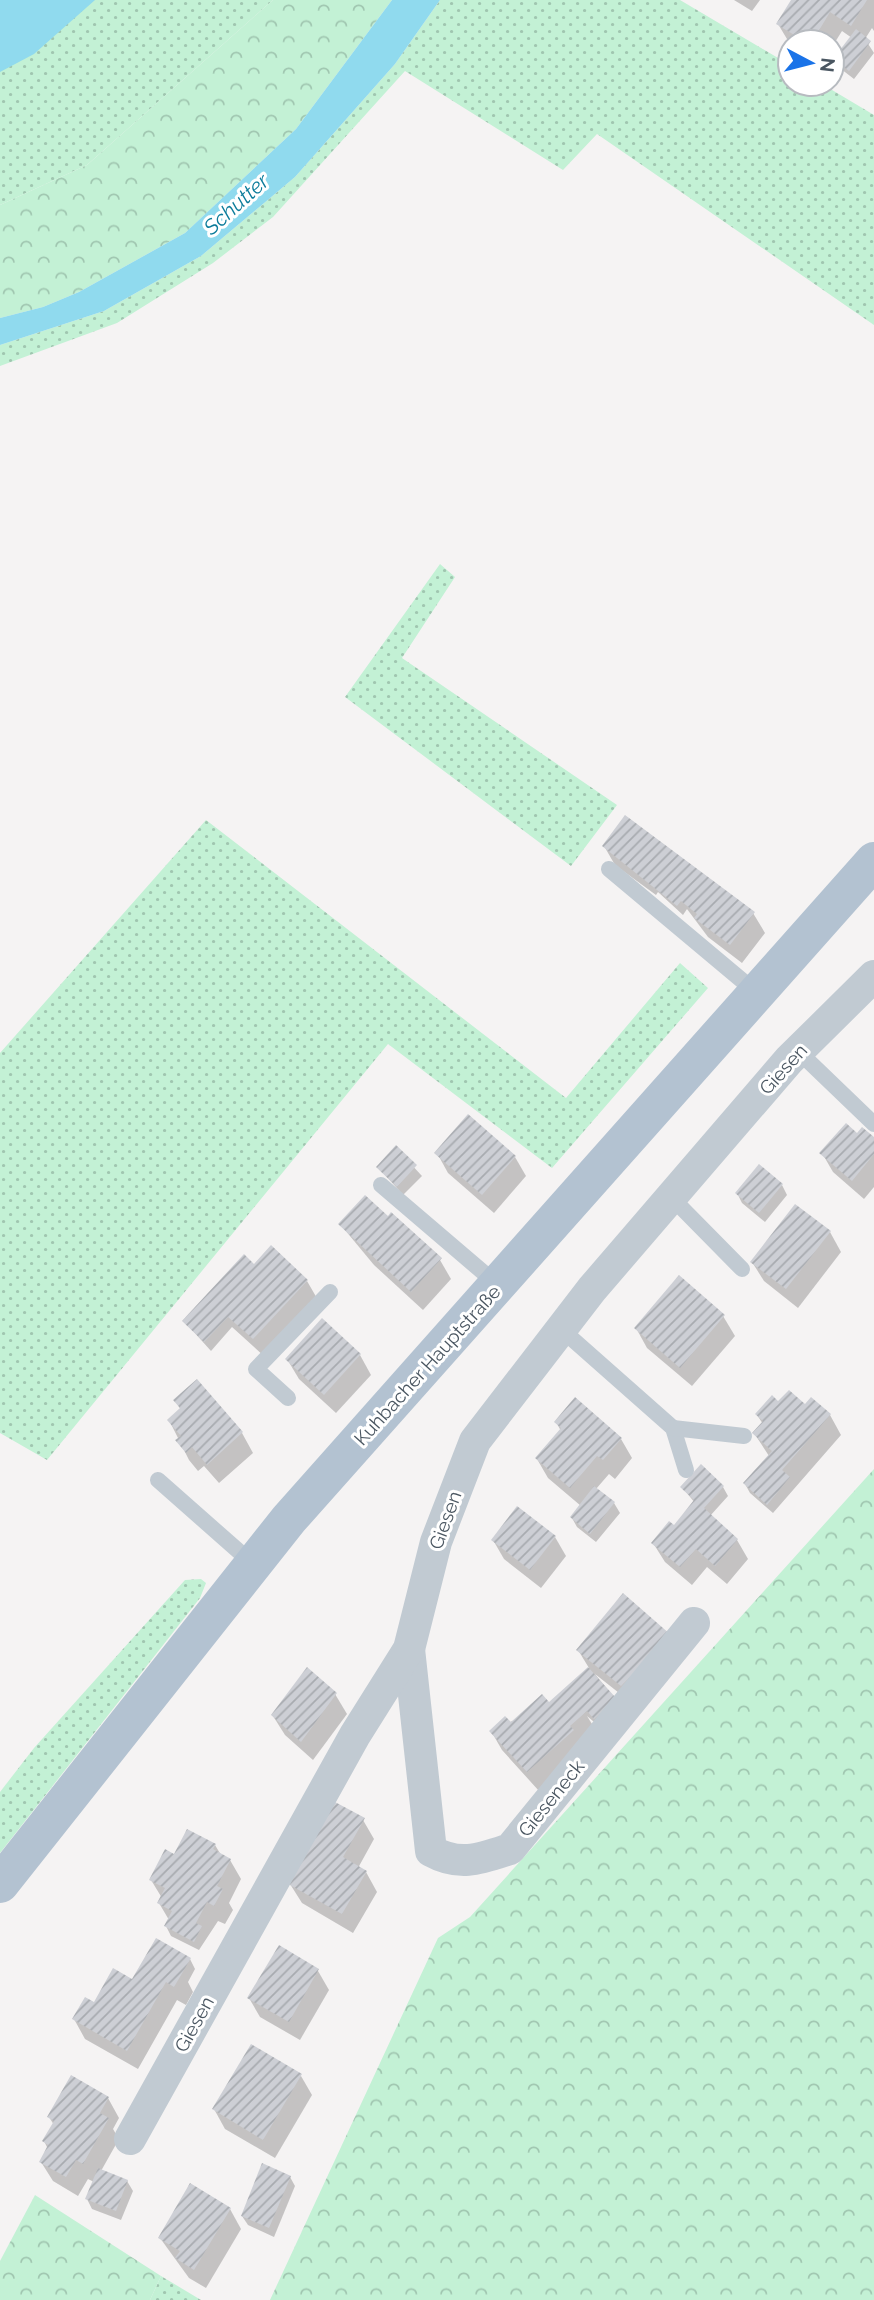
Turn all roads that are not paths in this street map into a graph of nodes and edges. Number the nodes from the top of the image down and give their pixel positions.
1 (874, 861) edge
2 (609, 869) dead end
3 (874, 976) edge
4 (757, 993) junction
5 (798, 1051) junction
6 (874, 1124) edge
7 (381, 1185) dead end
8 (671, 1197) junction
9 (742, 1269) dead end
10 (498, 1285) junction
11 (330, 1292) dead end
12 (561, 1329) junction
13 (288, 1398) dead end
14 (673, 1428) junction
15 (744, 1436) dead end
16 (686, 1471) dead end
17 (158, 1480) dead end
18 (252, 1563) junction
19 (694, 1623) dead end
20 (409, 1649) junction
21 (0, 1884) edge
22 (130, 2139) dead end

1 - 4 main road, Kuhbacher Hauptstraße
2 - 4 lane
3 - 5 street, Giesen
4 - 10 main road, Kuhbacher Hauptstraße
5 - 6 lane
5 - 8 street, Giesen
7 - 10 lane
8 - 9 lane
8 - 12 street, Giesen
10 - 18 main road, Kuhbacher Hauptstraße
11 - 13 lane
12 - 14 lane
12 - 20 street, Giesen
14 - 15 lane
14 - 16 lane
17 - 18 lane
18 - 21 main road, Kuhbacher Hauptstraße
19 - 20 street, Gieseneck
20 - 22 street, Giesen

